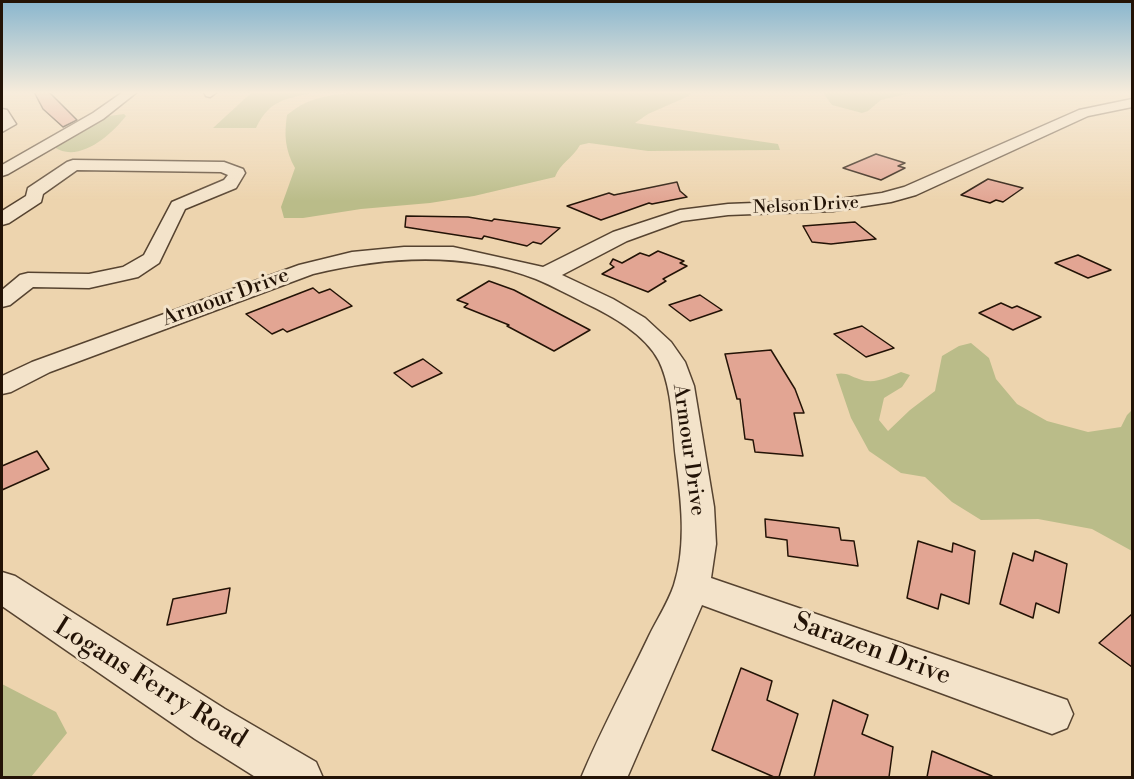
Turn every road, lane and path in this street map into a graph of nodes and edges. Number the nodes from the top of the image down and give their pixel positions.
1 (76, 128) edge
2 (1049, 128) edge
3 (2, 171) edge
4 (2, 219) edge
5 (545, 275) junction
6 (2, 300) edge
7 (2, 386) edge
8 (692, 586) junction
9 (2, 587) edge
10 (1052, 714) dead end
11 (300, 777) edge
12 (604, 777) edge

1 - 3 street
2 - 5 street, Nelson Drive
4 - 6 street
5 - 7 street, Armour Drive
5 - 8 street, Armour Drive
8 - 10 street, Sarazen Drive
8 - 12 street, Armour Drive
9 - 11 street, Logans Ferry Road

